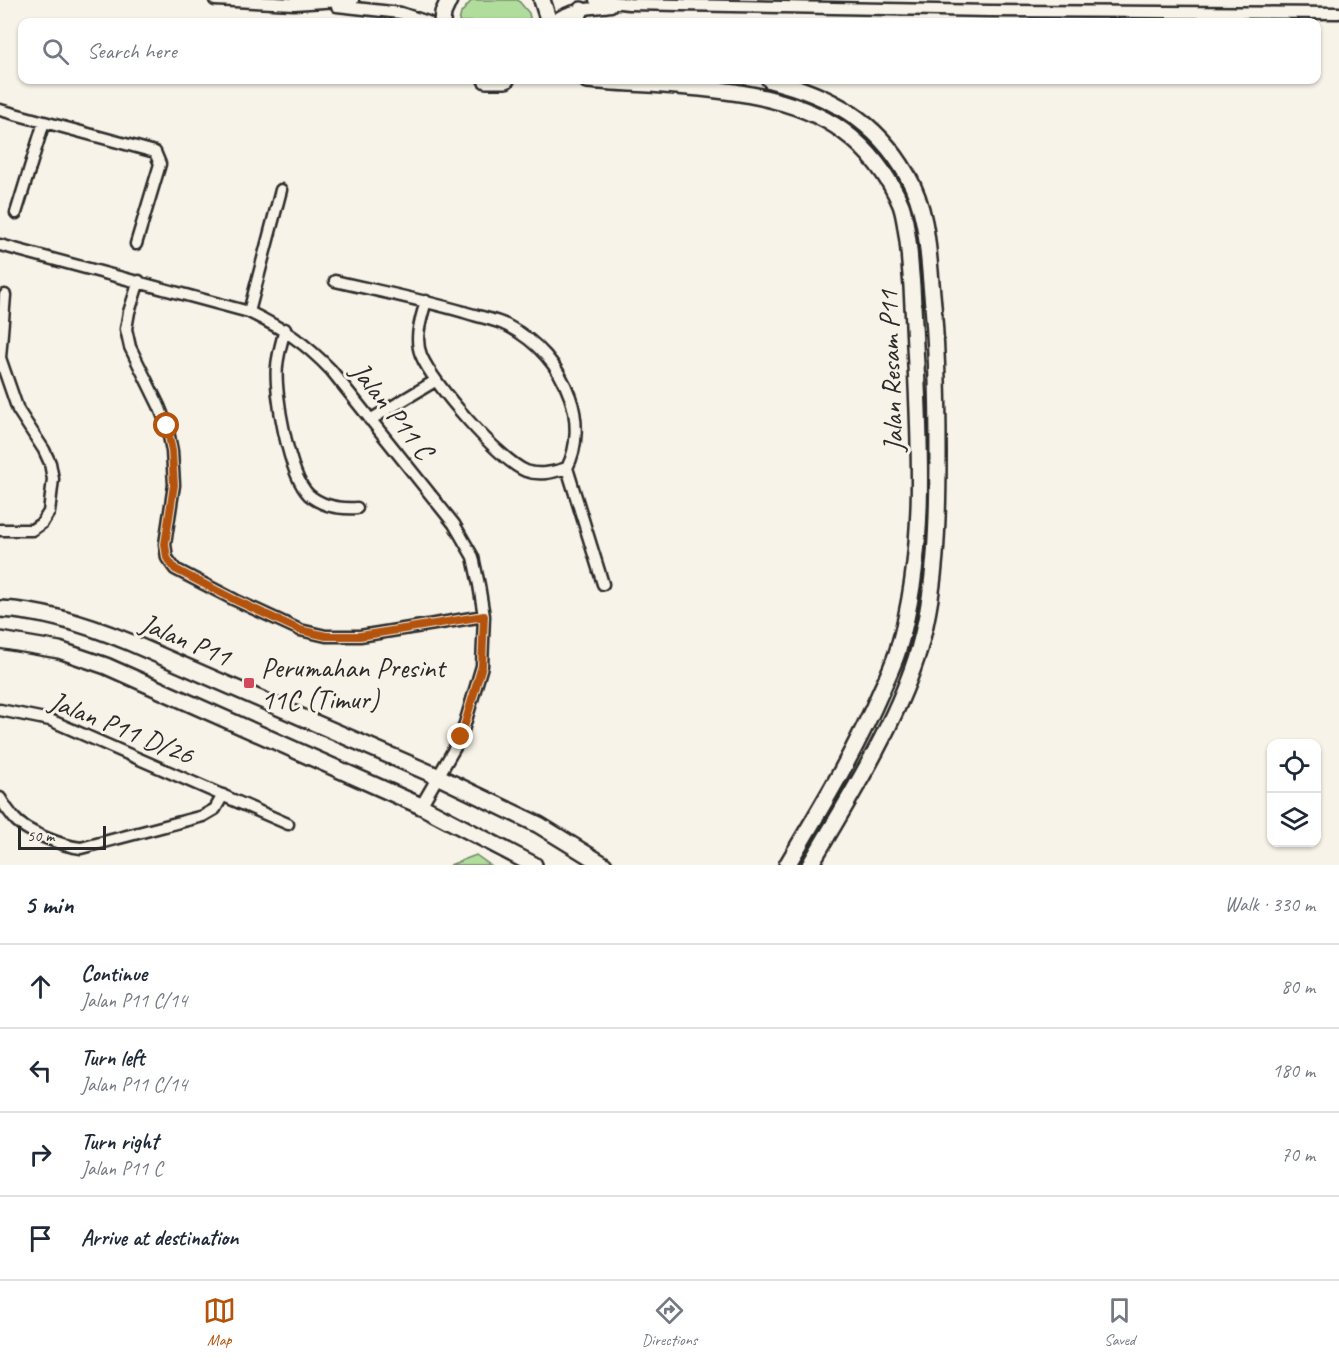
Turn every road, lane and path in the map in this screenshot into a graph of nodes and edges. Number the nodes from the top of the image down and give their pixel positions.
1 (215, 0) edge
2 (353, 0) edge
3 (449, 0) edge
4 (542, 0) edge
5 (595, 0) edge
6 (316, 4) junction
7 (629, 4) junction
8 (1339, 13) edge
9 (578, 16) edge
10 (416, 18) edge
11 (442, 18) edge
12 (549, 18) edge
13 (556, 18) edge
14 (643, 84) edge
15 (782, 84) edge
16 (0, 110) edge
17 (44, 122) junction
18 (281, 190) dead end
19 (16, 213) dead end
20 (136, 244) dead end
21 (0, 245) edge
22 (139, 281) junction
23 (335, 281) dead end
24 (5, 295) dead end
25 (426, 301) junction
26 (249, 312) junction
27 (285, 329) junction
28 (435, 381) junction
29 (370, 420) junction
30 (567, 468) junction
31 (357, 508) dead end
32 (0, 530) edge
33 (603, 584) dead end
34 (0, 609) edge
35 (484, 616) junction
36 (0, 640) edge
37 (0, 710) edge
38 (439, 777) junction
39 (223, 795) junction
40 (0, 798) edge
41 (421, 806) junction
42 (288, 824) dead end
43 (534, 865) edge
44 (604, 865) edge
45 (787, 865) edge
46 (810, 865) edge

1 - 6 street
2 - 6 street
3 - 11 main road
4 - 12 main road
5 - 7 street
6 - 10 street
7 - 8 street
7 - 9 street
9 - 13 street
14 - 45 main road, Jalan Resam P11
15 - 46 main road, Jalan Resam P11
16 - 17 street
17 - 19 street
17 - 20 street
18 - 26 street
21 - 22 street, Jalan P11 C
22 - 26 street, Jalan P11 C
22 - 35 street
23 - 25 street
24 - 32 street
25 - 28 street
25 - 30 street
26 - 27 street, Jalan P11 C
27 - 29 street, Jalan P11 C
27 - 31 street
28 - 29 street
28 - 30 street
29 - 35 street, Jalan P11 C
30 - 33 street
34 - 38 main road, Jalan P11
35 - 38 street, Jalan P11 C
36 - 41 main road, Jalan P11
37 - 39 street, Jalan P11 D/26
38 - 41 street, Jalan P11 C
38 - 44 main road, Jalan P11
39 - 40 street
39 - 42 street, Jalan P11 D/26
41 - 43 main road, Jalan P11

